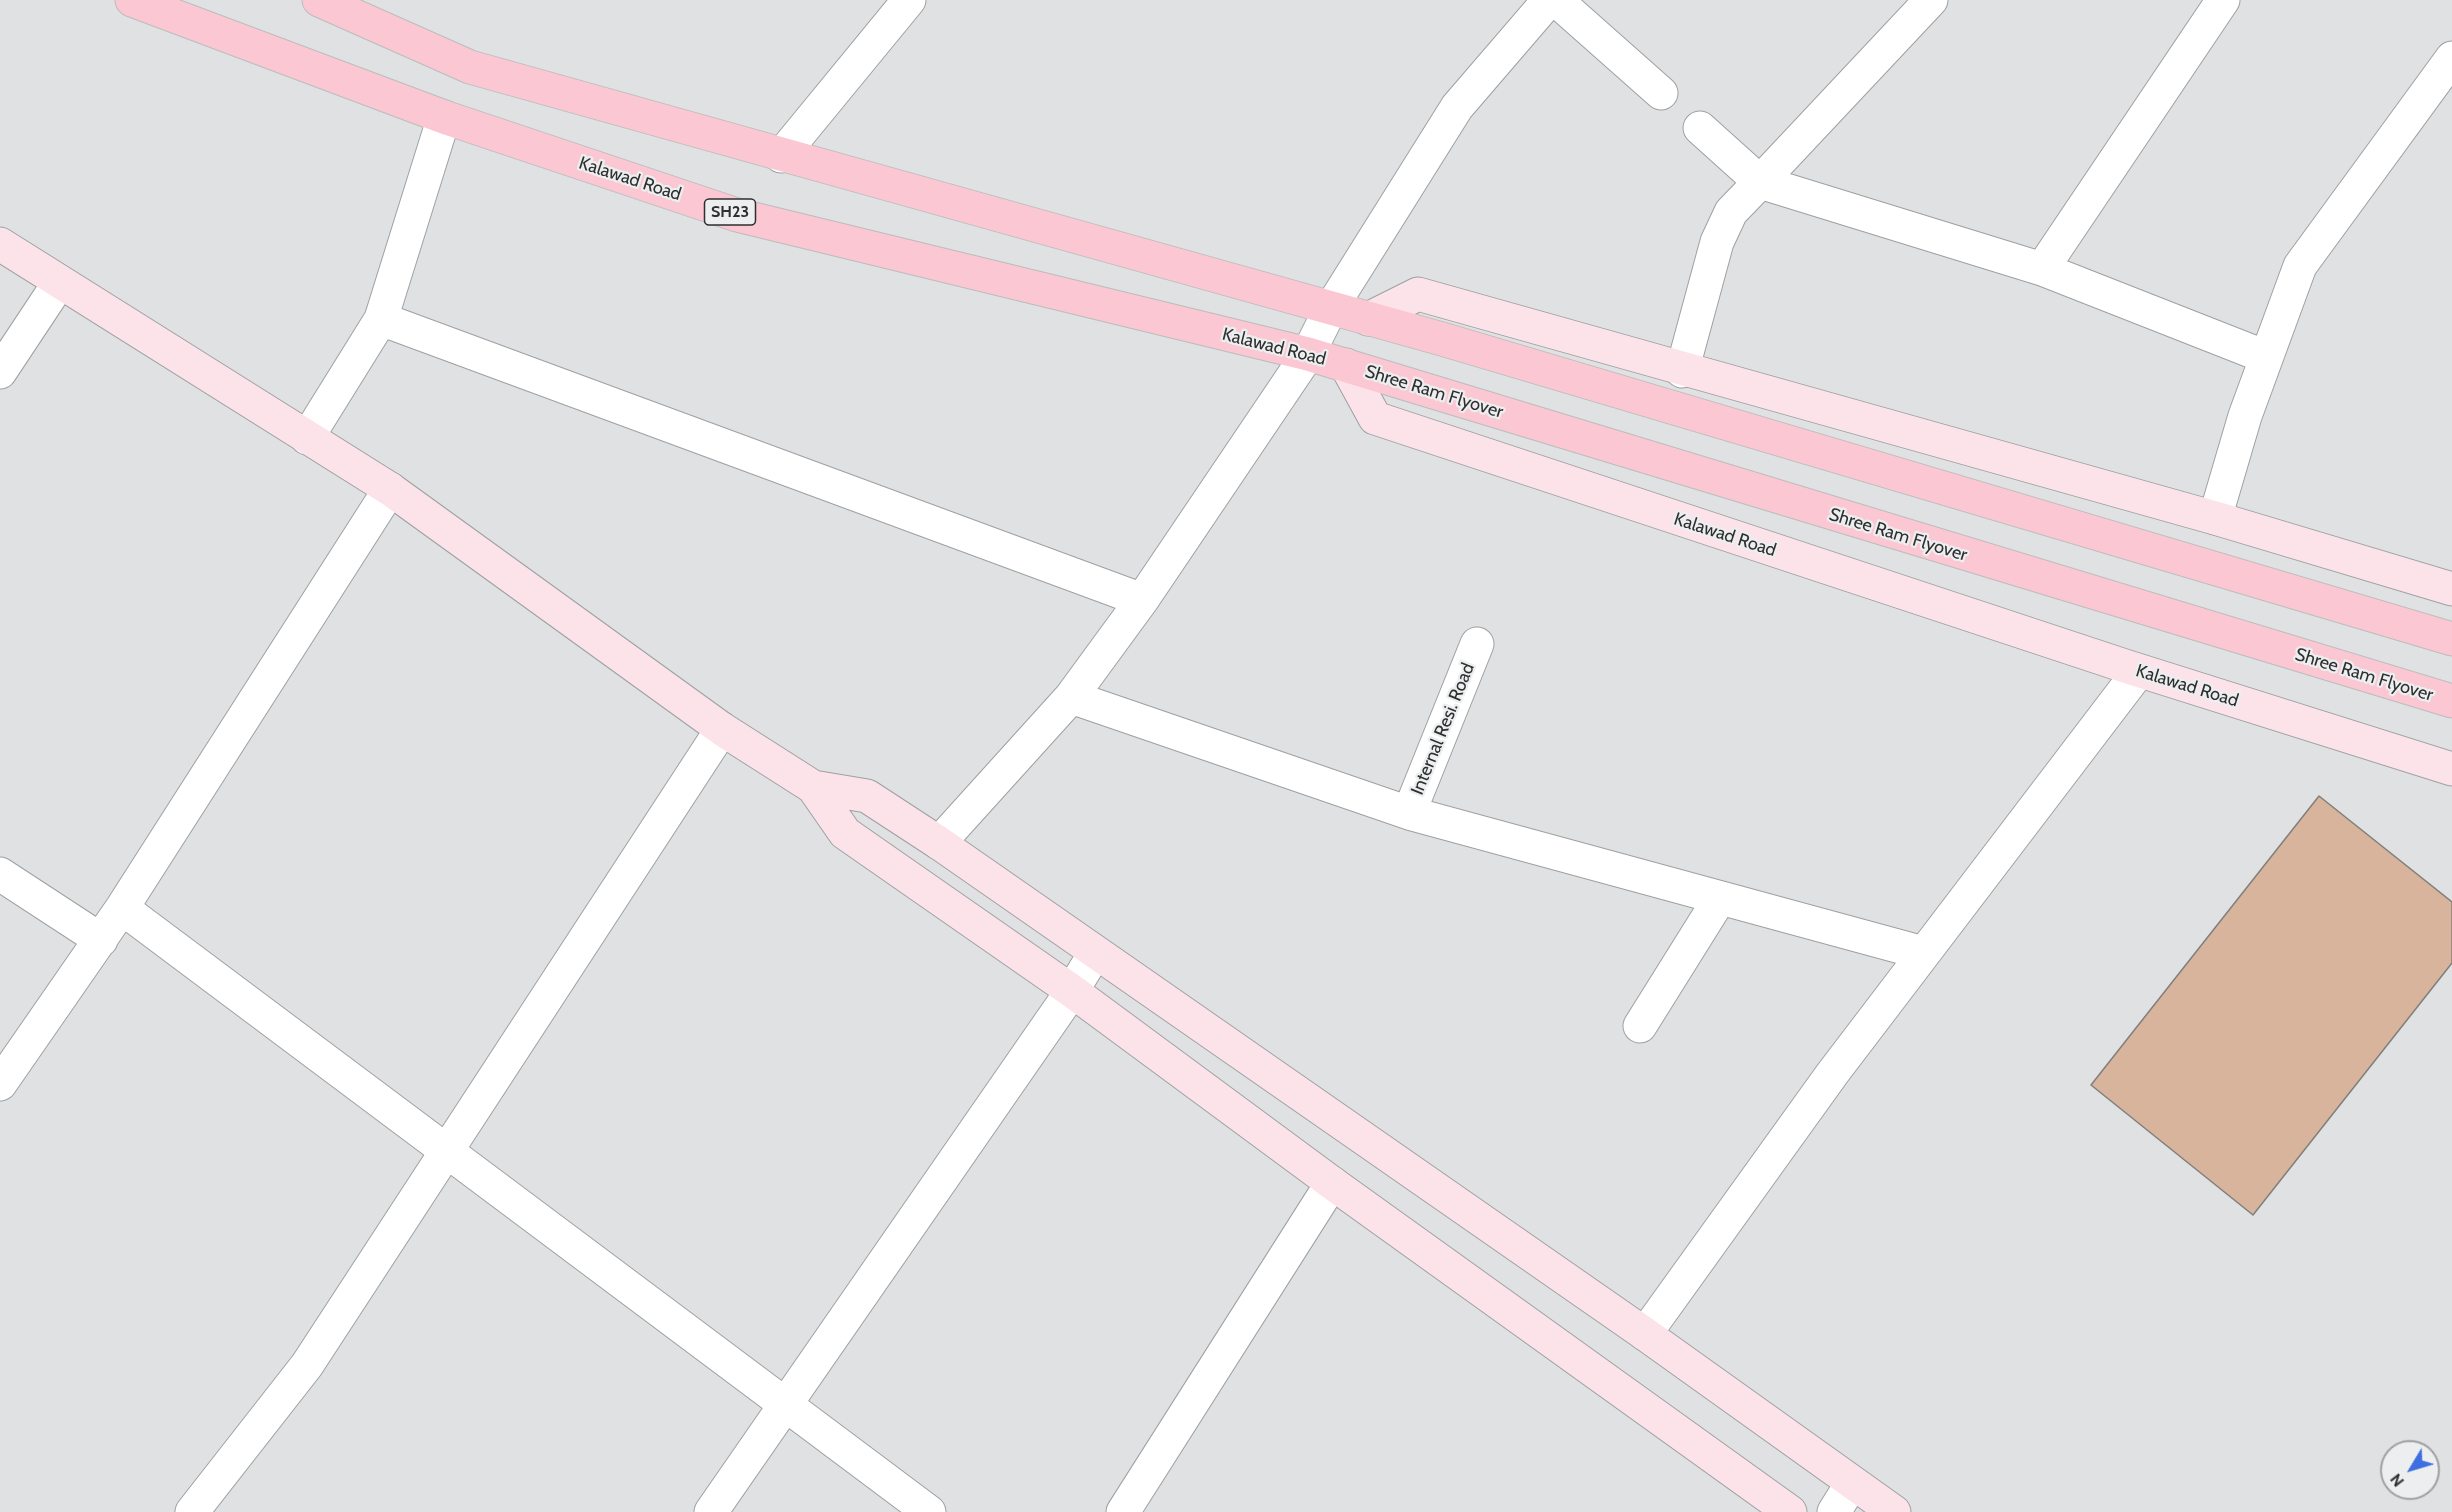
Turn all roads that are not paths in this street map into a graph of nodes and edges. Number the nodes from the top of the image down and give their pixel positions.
1 (132, 0) edge
2 (319, 0) edge
3 (909, 0) edge
4 (1549, 0) edge
5 (1556, 0) edge
6 (1931, 0) edge
7 (2223, 0) edge
8 (2452, 58) edge
9 (1661, 93) dead end
10 (444, 117) junction
11 (1700, 128) dead end
12 (781, 156) junction
13 (1760, 182) junction
14 (0, 244) edge
15 (2042, 269) junction
16 (59, 283) junction
17 (1330, 308) junction
18 (381, 319) junction
19 (1368, 319) junction
20 (1308, 354) junction
21 (2266, 357) junction
22 (1346, 365) junction
23 (1682, 371) junction
24 (0, 372) edge
25 (308, 438) junction
26 (390, 489) junction
27 (2215, 518) junction
28 (2452, 589) edge
29 (1142, 600) junction
30 (2452, 639) edge
31 (1477, 644) dead end
32 (2139, 671) junction
33 (1071, 697) junction
34 (2452, 701) edge
35 (722, 729) junction
36 (2452, 769) edge
37 (813, 787) junction
38 (1409, 813) junction
39 (939, 843) junction
40 (0, 874) edge
41 (1720, 898) junction
42 (122, 908) junction
43 (101, 940) junction
44 (1095, 952) junction
45 (1923, 953) junction
46 (1072, 991) junction
47 (1641, 1026) dead end
48 (0, 1084) edge
49 (446, 1150) junction
50 (1332, 1183) junction
51 (1645, 1334) junction
52 (784, 1404) junction
53 (1852, 1483) junction
54 (192, 1512) edge
55 (711, 1512) edge
56 (929, 1512) edge
57 (1124, 1512) edge
58 (1790, 1512) edge
59 (1834, 1512) edge
60 (1894, 1512) edge

1 - 10 main road, Kalawad Road / SH23
2 - 12 main road
3 - 12 street
4 - 17 street
5 - 9 street
6 - 13 street
7 - 15 street
8 - 21 street
10 - 18 street
10 - 20 main road, Kalawad Road / SH23
11 - 13 street
12 - 17 main road
13 - 15 street
13 - 23 street
14 - 16 street
15 - 21 street
16 - 24 street
16 - 25 street
17 - 19 main road
17 - 20 street
18 - 25 street
18 - 29 street
19 - 23 street
19 - 30 main road
20 - 22 main road, Kalawad Road / SH23
20 - 29 street
21 - 27 street
22 - 32 street, Kalawad Road
22 - 34 main road, Shree Ram Flyover
23 - 27 street
25 - 26 street
26 - 35 street
26 - 42 street
27 - 28 street
29 - 33 street
31 - 38 street, Internal Resi. Road
32 - 36 street, Kalawad Road
32 - 45 street
33 - 38 street
33 - 39 street
35 - 37 street
35 - 49 street
37 - 39 street
37 - 46 street
38 - 41 street
39 - 44 street
40 - 43 street
41 - 45 street
41 - 47 street
42 - 43 street
42 - 49 street
43 - 48 street
44 - 46 street
44 - 51 street
45 - 51 street
46 - 50 street
46 - 52 street
49 - 52 street
49 - 54 street
50 - 57 street
50 - 58 street
51 - 53 street
52 - 55 street
52 - 56 street
53 - 59 street
53 - 60 street

